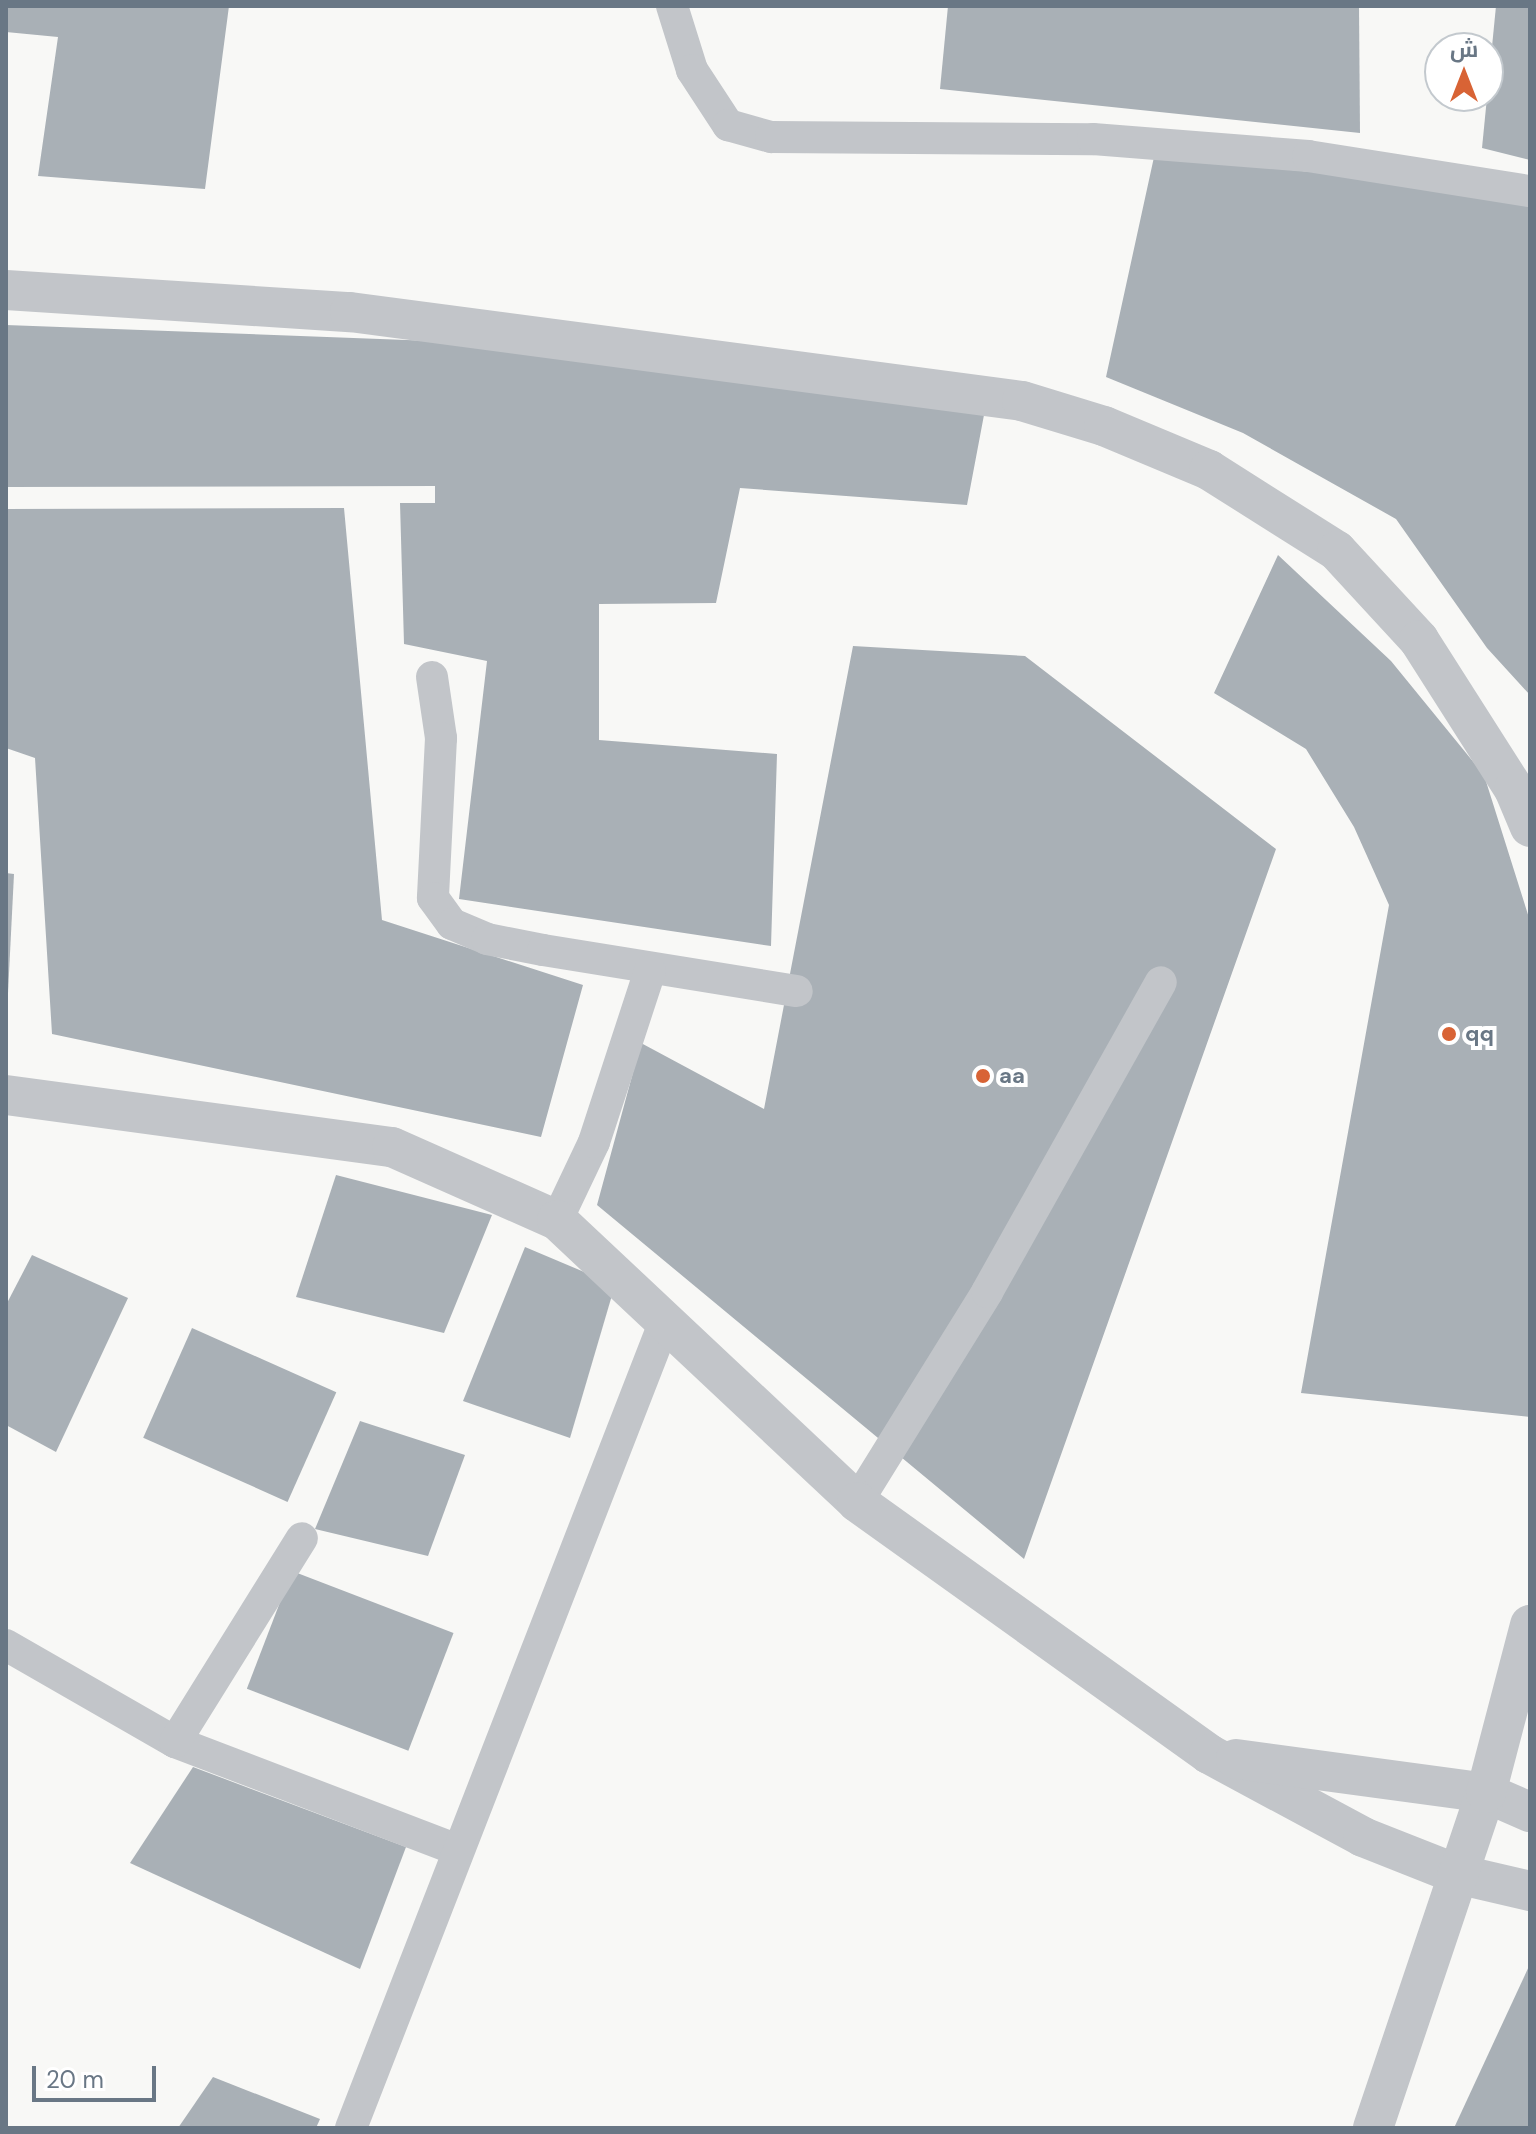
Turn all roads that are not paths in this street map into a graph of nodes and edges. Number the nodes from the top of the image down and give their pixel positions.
1 (672, 6) edge
2 (1530, 191) edge
3 (6, 290) edge
4 (432, 677) dead end
5 (1522, 794) edge
6 (1530, 827) edge
7 (650, 971) junction
8 (1161, 982) dead end
9 (797, 991) dead end
10 (6, 1095) edge
11 (557, 1220) junction
12 (663, 1326) junction
13 (857, 1502) junction
14 (302, 1538) dead end
15 (1530, 1625) edge
16 (6, 1645) edge
17 (175, 1742) junction
18 (1209, 1754) junction
19 (1486, 1793) junction
20 (1530, 1812) edge
21 (458, 1850) junction
22 (1457, 1874) junction
23 (1530, 1891) edge
24 (351, 2128) edge
25 (1373, 2128) edge

1 - 2 street
3 - 5 street
4 - 7 street
5 - 6 street
7 - 9 street
7 - 11 street
8 - 13 street
10 - 11 street
11 - 12 street
12 - 13 street
12 - 21 street
13 - 18 street
14 - 17 street
15 - 19 street
16 - 17 street
17 - 21 street
18 - 19 street
18 - 22 street
19 - 20 street
19 - 22 street
21 - 24 street
22 - 23 street
22 - 25 street

